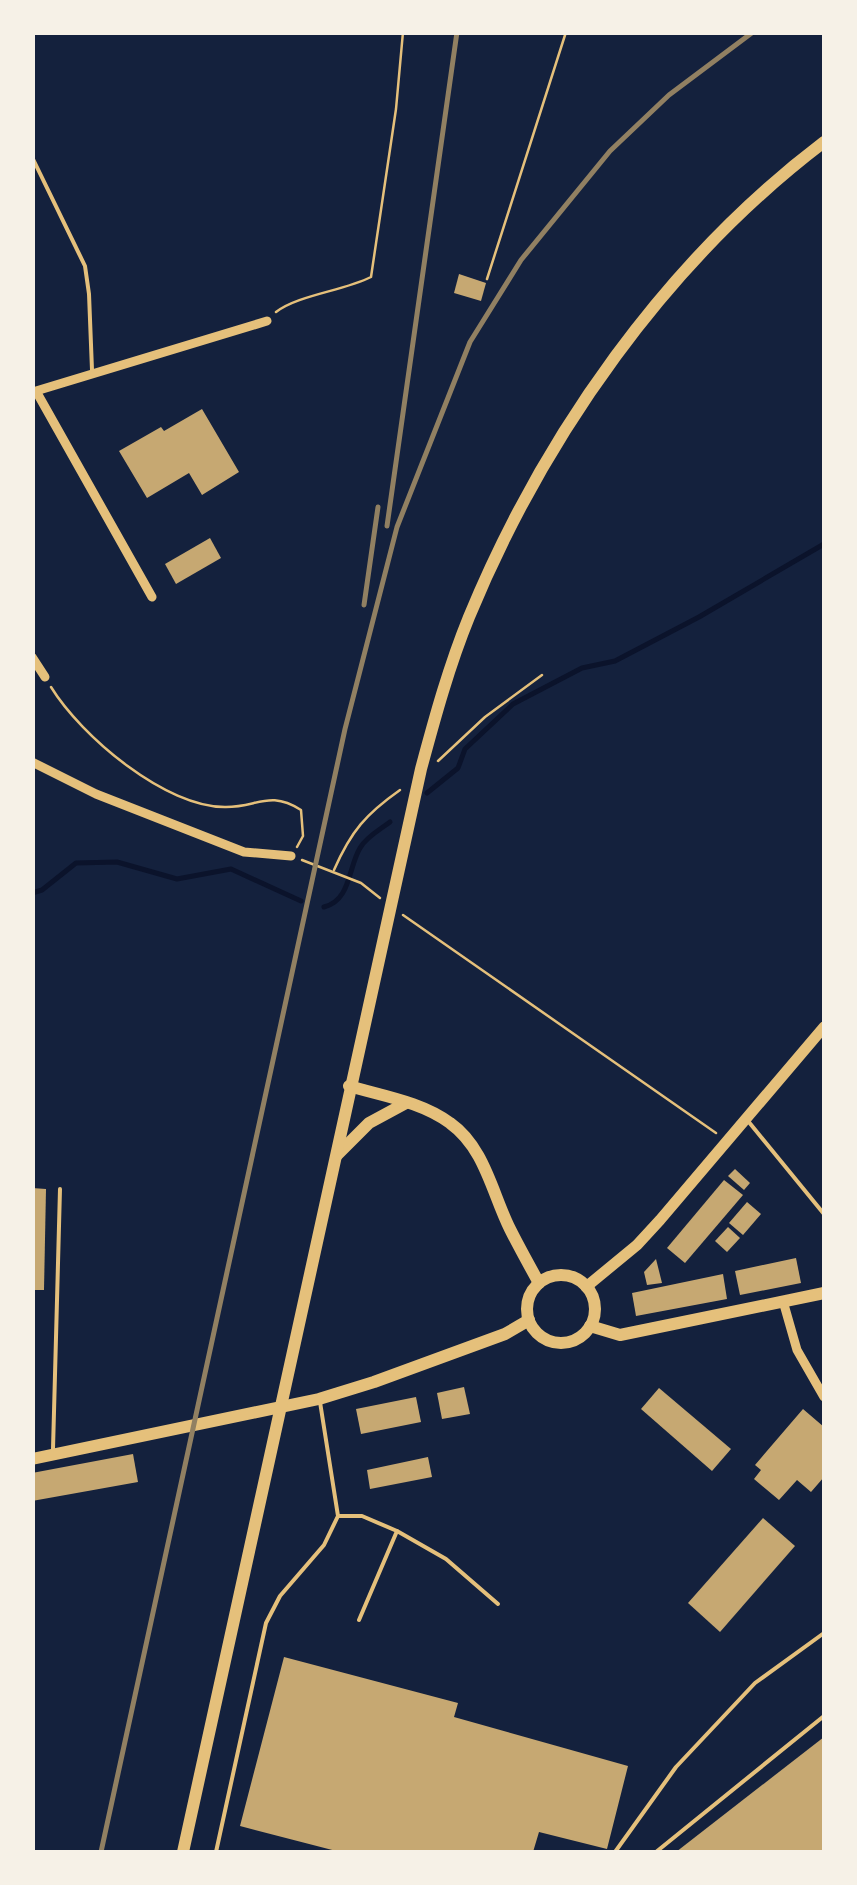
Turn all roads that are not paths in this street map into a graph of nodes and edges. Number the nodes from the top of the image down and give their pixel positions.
1 (824, 142) edge
2 (32, 157) edge
3 (267, 321) road end
4 (92, 374) junction
5 (34, 390) edge
6 (152, 597) dead end
7 (32, 657) edge
8 (45, 677) road end
9 (32, 762) edge
10 (291, 856) road end
11 (824, 1027) edge
12 (350, 1086) junction
13 (406, 1103) junction
14 (747, 1119) junction
15 (334, 1158) junction
16 (60, 1190) dead end
17 (824, 1214) edge
18 (539, 1283) junction
19 (586, 1287) junction
20 (824, 1293) edge
21 (783, 1301) junction
22 (529, 1320) junction
23 (590, 1326) junction
24 (824, 1397) edge
25 (320, 1398) junction
26 (53, 1454) junction
27 (32, 1459) edge
28 (338, 1516) junction
29 (398, 1531) junction
30 (498, 1604) dead end
31 (358, 1620) dead end
32 (824, 1633) edge
33 (824, 1716) edge
34 (182, 1852) edge
35 (216, 1852) edge
36 (616, 1852) edge
37 (656, 1852) edge

1 - 12 main road
2 - 4 lane
3 - 4 street
4 - 5 street
5 - 6 street
7 - 8 street
9 - 10 street
11 - 14 street
12 - 13 main road
12 - 15 main road
13 - 15 main road
13 - 18 main road
14 - 17 lane
14 - 19 street
15 - 34 main road
16 - 26 lane
18 - 19 main road
18 - 22 main road
19 - 23 main road
20 - 21 main road
21 - 23 main road
21 - 24 street
22 - 23 main road
22 - 25 main road
25 - 26 main road
25 - 28 lane
26 - 27 main road
28 - 29 lane
28 - 35 lane
29 - 30 lane
29 - 31 lane
32 - 36 lane
33 - 37 lane

